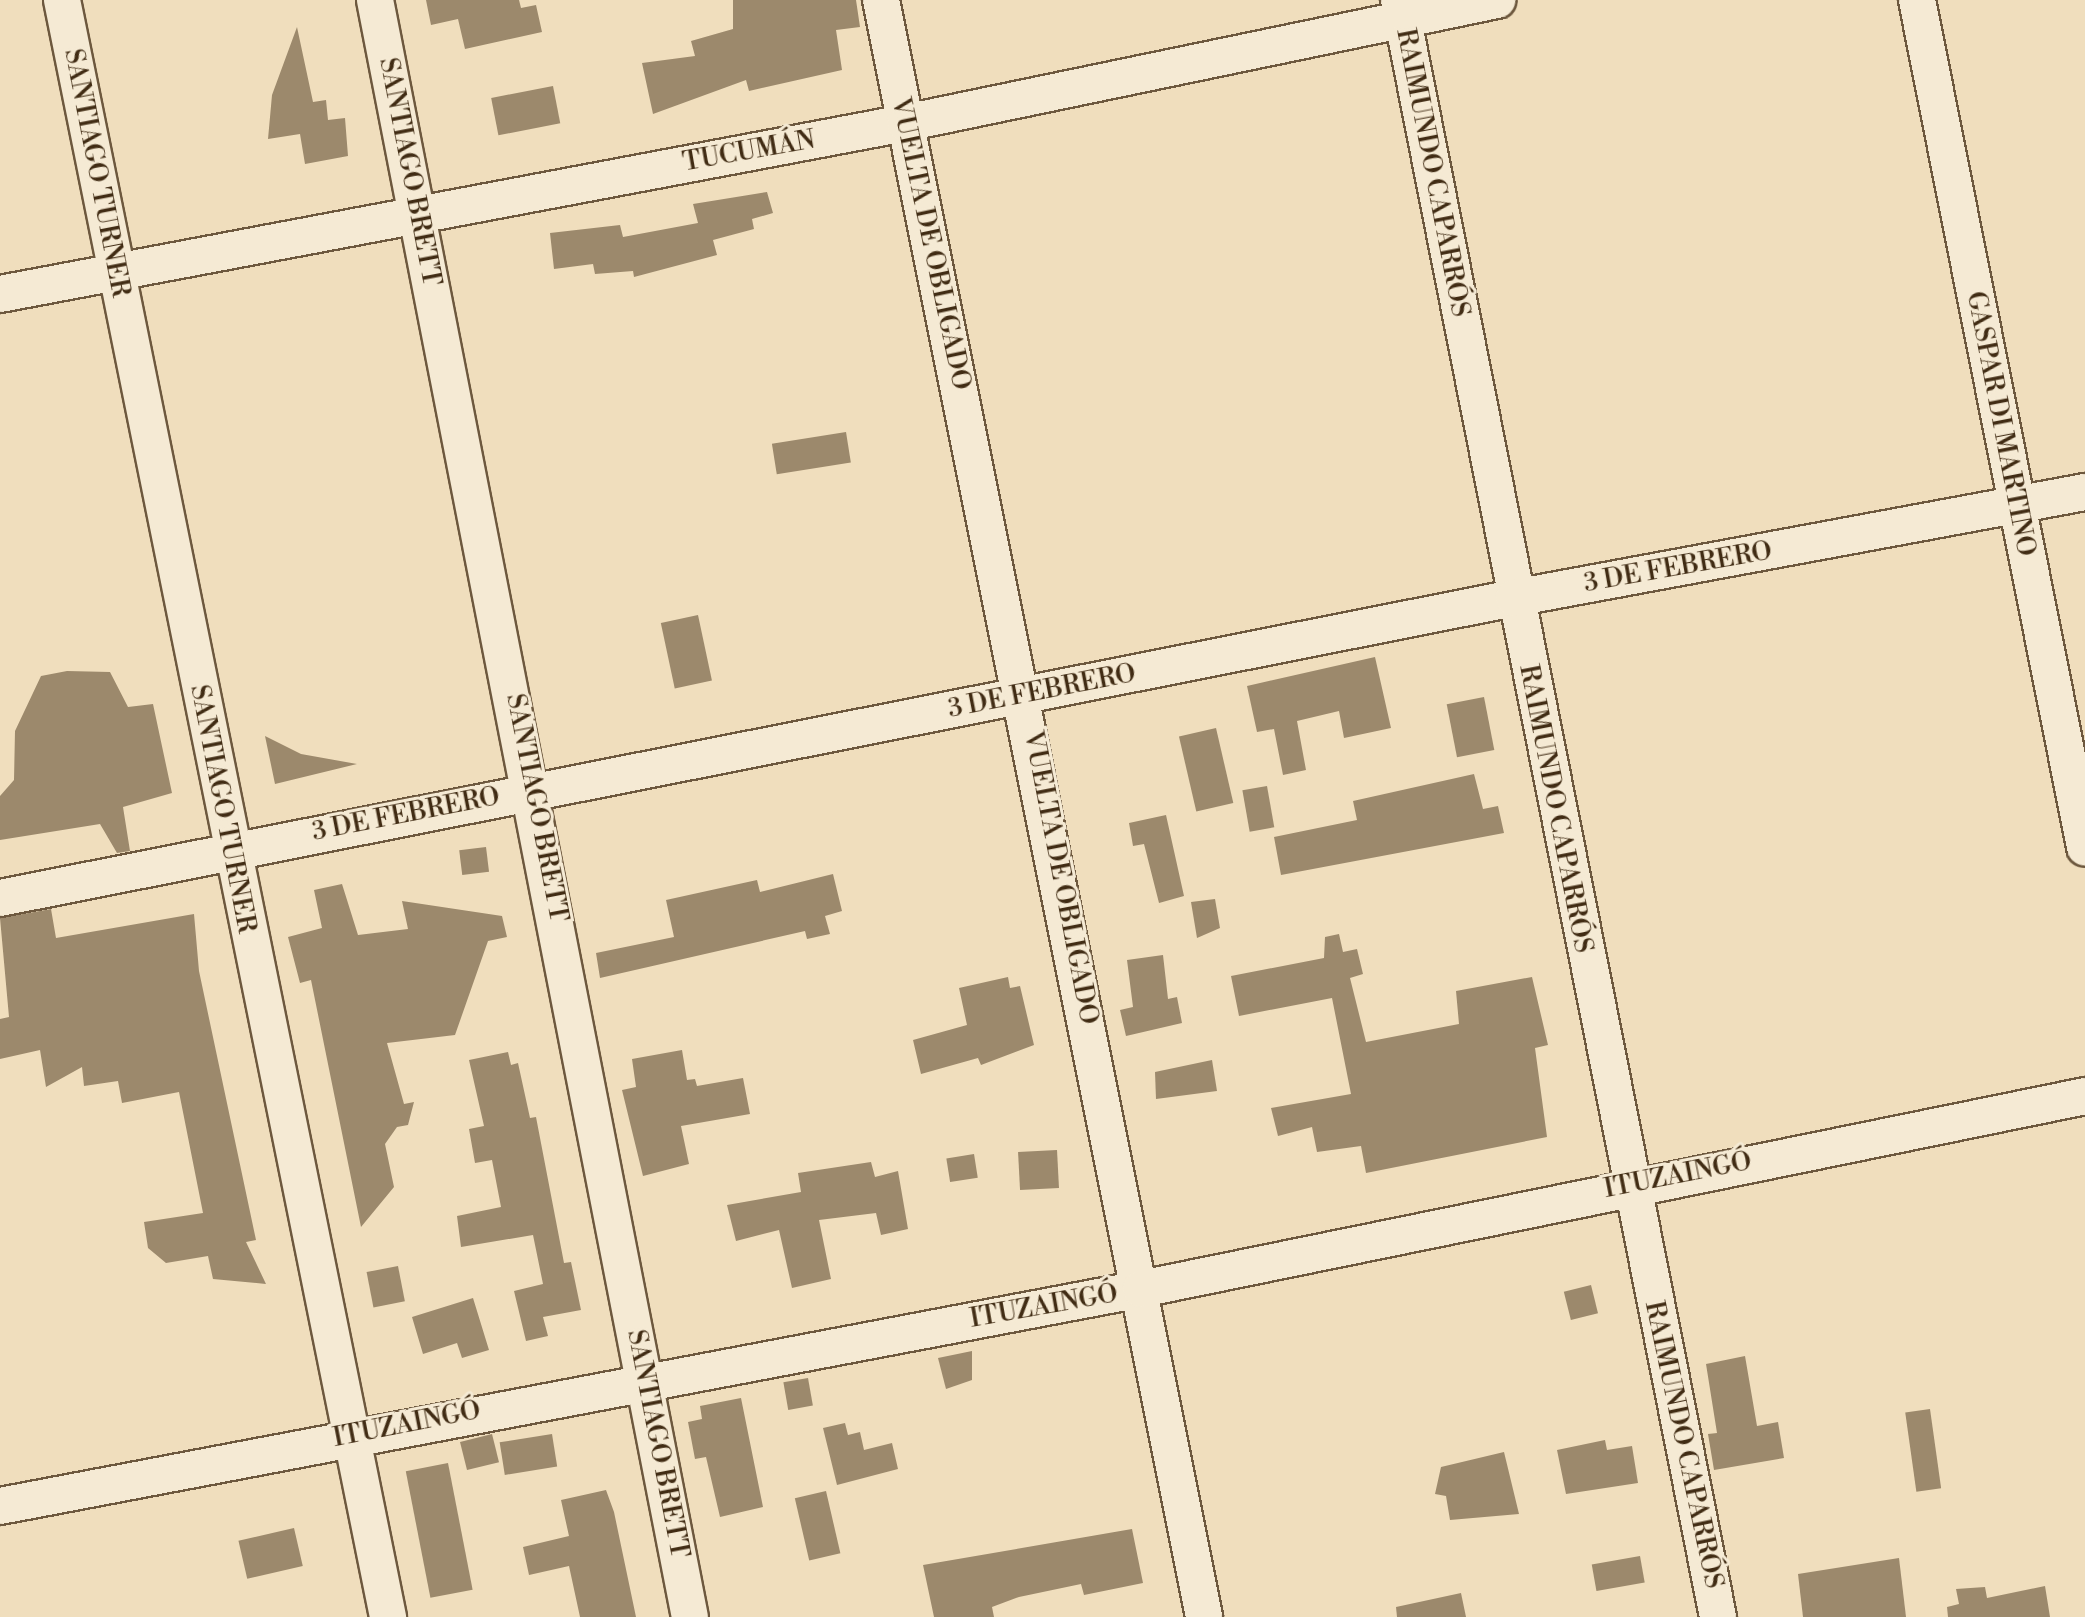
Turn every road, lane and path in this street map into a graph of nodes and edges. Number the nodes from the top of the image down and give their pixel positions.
1 (62, 0) edge
2 (375, 0) edge
3 (881, 0) edge
4 (1497, 0) edge
5 (1917, 0) edge
6 (1401, 9) edge
7 (905, 123) junction
8 (416, 212) junction
9 (116, 272) junction
10 (0, 294) edge
11 (2085, 492) edge
12 (2015, 506) junction
13 (1514, 598) junction
14 (1024, 696) junction
15 (533, 790) junction
16 (2085, 847) edge
17 (230, 851) junction
18 (0, 898) edge
19 (2085, 1096) edge
20 (1630, 1186) junction
21 (1141, 1289) junction
22 (644, 1381) junction
23 (351, 1435) junction
24 (0, 1506) edge
25 (388, 1617) edge
26 (690, 1617) edge
27 (1204, 1617) edge
28 (1718, 1617) edge

1 - 9 street, SANTIAGO TURNER
2 - 8 street, SANTIAGO BRETT
3 - 7 street, VUELTA DE OBLIGADO
4 - 6 street, TUCUMÁN
5 - 12 street, GASPAR DI MARTINO
6 - 7 street, TUCUMÁN
6 - 13 street, RAIMUNDO CAPARRÓS
7 - 8 street, TUCUMÁN
7 - 14 street, VUELTA DE OBLIGADO
8 - 9 street, TUCUMÁN
8 - 15 street, SANTIAGO BRETT
9 - 10 street, TUCUMÁN
9 - 17 street, SANTIAGO TURNER
11 - 12 street, 3 DE FEBRERO
12 - 13 street, 3 DE FEBRERO
12 - 16 street, GASPAR DI MARTINO
13 - 14 street, 3 DE FEBRERO
13 - 20 street, RAIMUNDO CAPARRÓS
14 - 15 street, 3 DE FEBRERO
14 - 21 street, VUELTA DE OBLIGADO
15 - 17 street, 3 DE FEBRERO
15 - 22 street, SANTIAGO BRETT
17 - 18 street, 3 DE FEBRERO
17 - 23 street, SANTIAGO TURNER
19 - 20 street, ITUZAINGÓ
20 - 21 street, ITUZAINGÓ
20 - 28 street, RAIMUNDO CAPARRÓS
21 - 22 street, ITUZAINGÓ
21 - 27 street, VUELTA DE OBLIGADO
22 - 23 street, ITUZAINGÓ
22 - 26 street, SANTIAGO BRETT
23 - 24 street, ITUZAINGÓ
23 - 25 street, SANTIAGO TURNER

